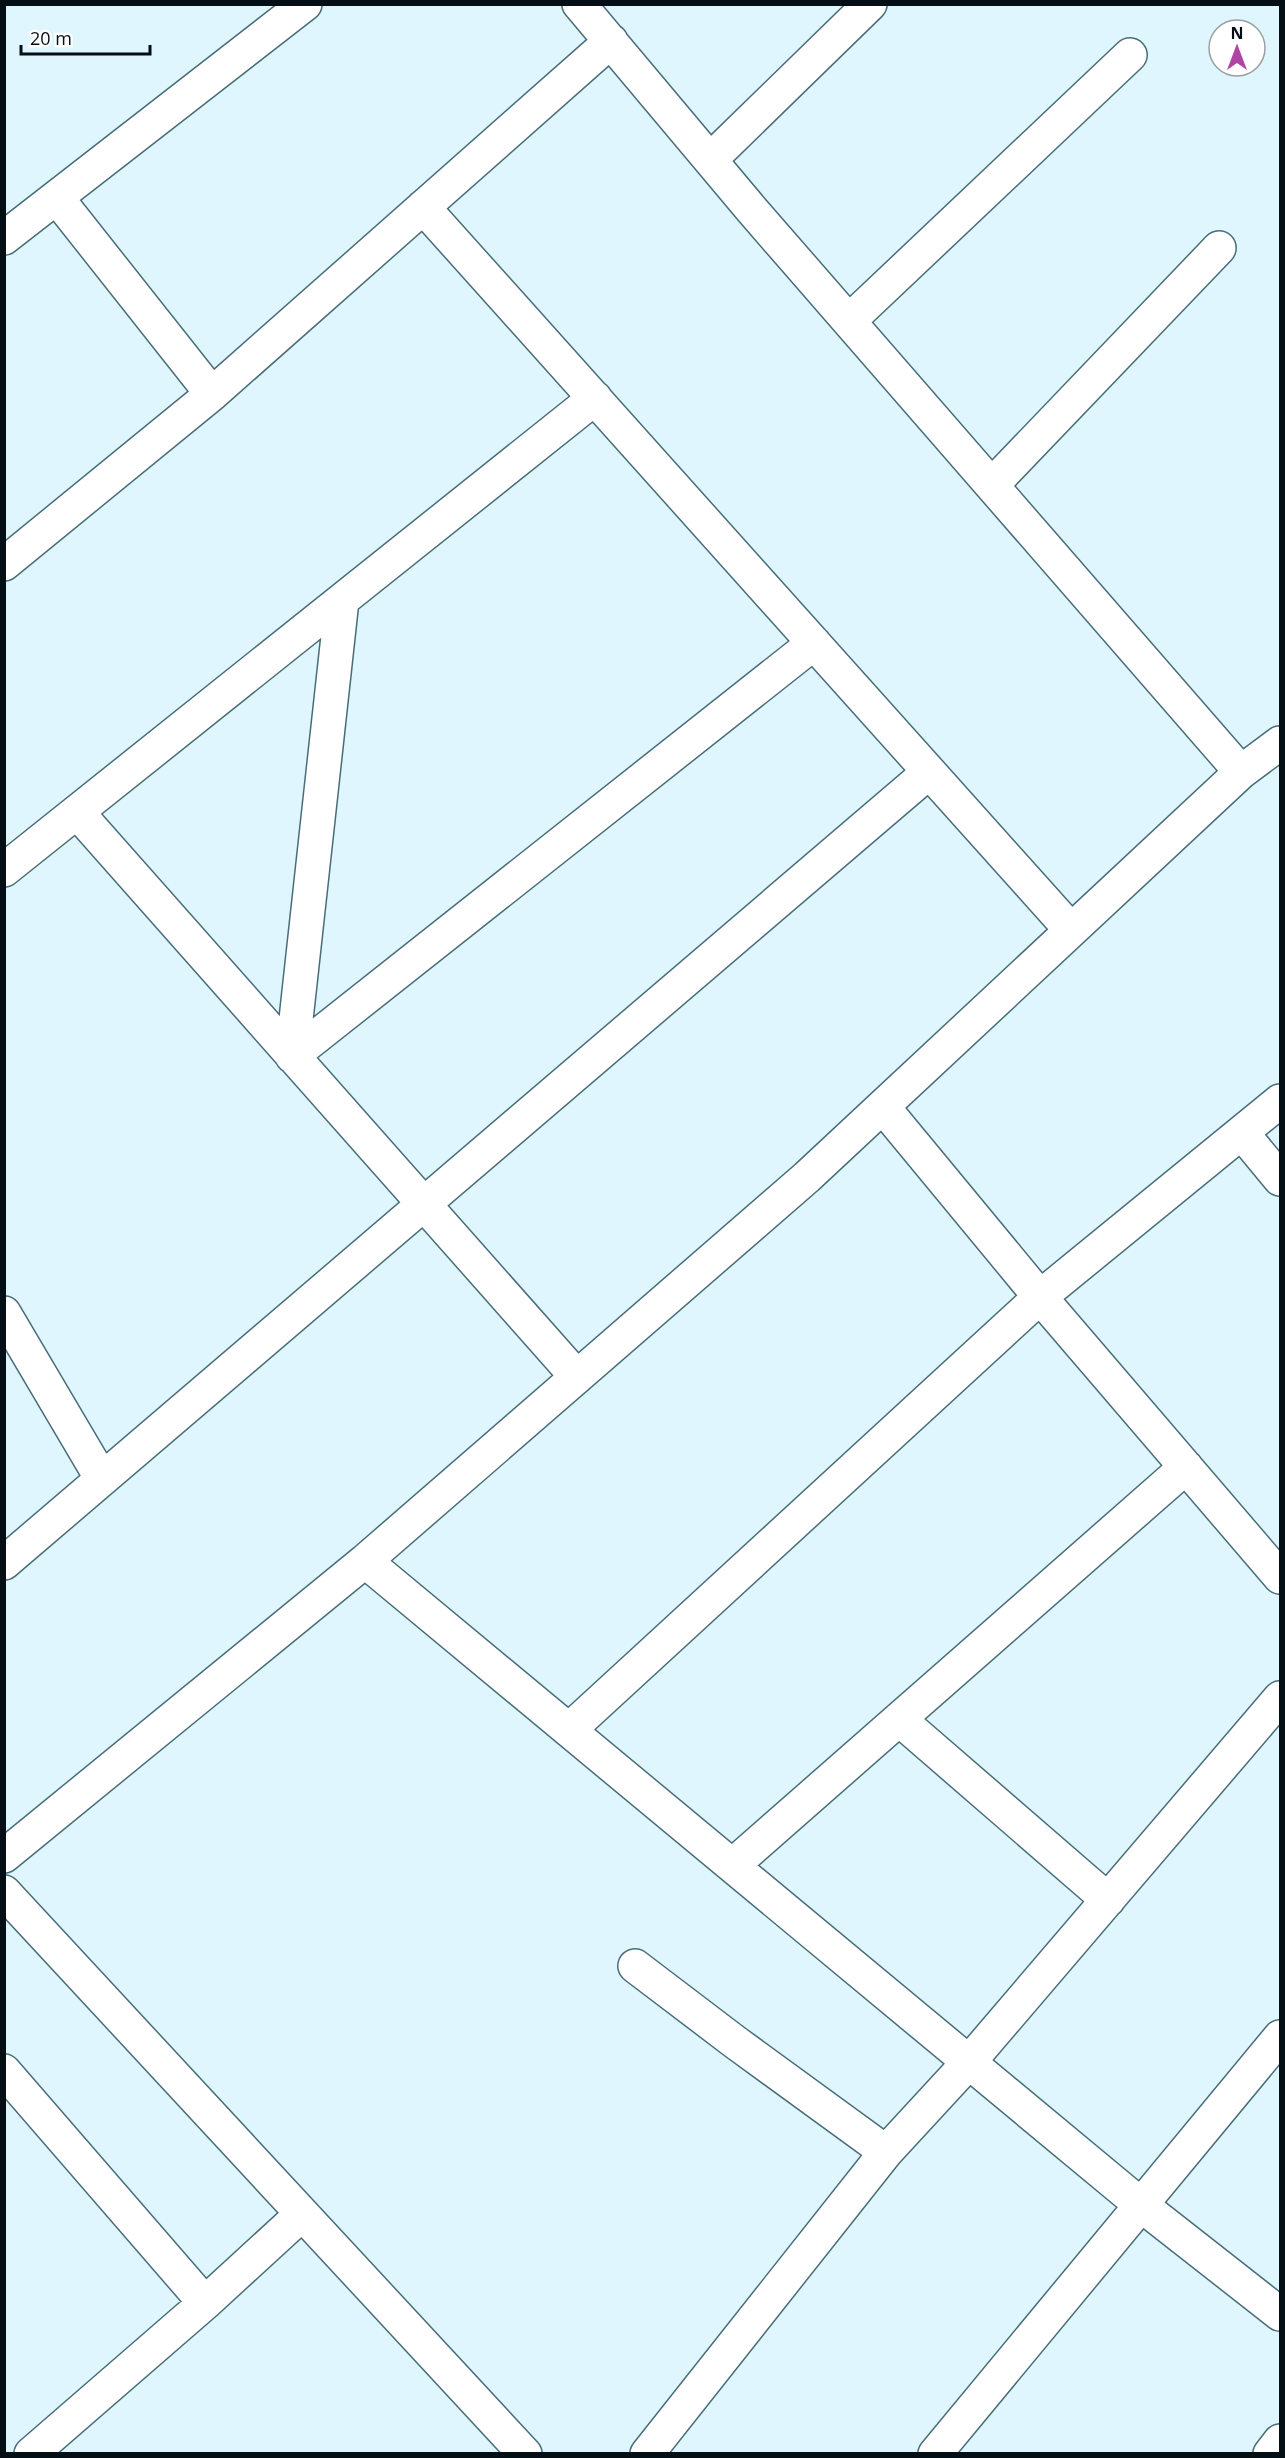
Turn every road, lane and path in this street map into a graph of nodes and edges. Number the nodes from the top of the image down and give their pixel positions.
1 (579, 4) edge
2 (870, 4) edge
3 (285, 10) edge
4 (611, 41) junction
5 (1130, 55) dead end
6 (710, 160) junction
7 (57, 198) junction
8 (423, 207) junction
9 (4, 238) edge
10 (1219, 248) dead end
11 (849, 321) junction
12 (212, 394) junction
13 (594, 398) junction
14 (992, 485) junction
15 (4, 564) edge
16 (342, 600) junction
17 (814, 643) junction
18 (1281, 742) edge
19 (929, 772) junction
20 (1241, 772) junction
21 (77, 812) junction
22 (4, 870) edge
23 (1071, 930) junction
24 (292, 1056) junction
25 (1281, 1101) edge
26 (882, 1107) junction
27 (1242, 1133) junction
28 (1281, 1179) edge
29 (423, 1205) junction
30 (1040, 1297) junction
31 (4, 1313) edge
32 (577, 1377) junction
33 (1186, 1467) junction
34 (102, 1479) junction
35 (365, 1561) junction
36 (4, 1563) edge
37 (1281, 1577) edge
38 (1281, 1698) edge
39 (899, 1719) junction
40 (569, 1730) junction
41 (4, 1856) edge
42 (733, 1865) junction
43 (4, 1892) edge
44 (1108, 1900) junction
45 (635, 1966) dead end
46 (1281, 2037) edge
47 (969, 2061) junction
48 (4, 2071) edge
49 (886, 2152) junction
50 (1142, 2205) junction
51 (302, 2214) junction
52 (206, 2303) junction
53 (1281, 2314) edge
54 (1281, 2441) edge
55 (31, 2454) edge
56 (525, 2454) edge
57 (648, 2454) edge
58 (935, 2454) edge
59 (1270, 2454) edge

1 - 4 street
2 - 6 street
3 - 7 street
4 - 6 street
4 - 8 street
5 - 11 street
6 - 11 street
7 - 9 street
7 - 12 street
8 - 12 street
8 - 13 street
10 - 14 street
11 - 14 street
12 - 15 street
13 - 16 street
13 - 17 street
14 - 20 street
16 - 21 street
16 - 24 street
17 - 19 street
17 - 24 street
18 - 20 street
19 - 23 street
19 - 29 street
20 - 23 street
21 - 22 street
21 - 24 street
23 - 26 street
24 - 29 street
25 - 27 street
26 - 30 street
26 - 32 street
27 - 28 street
27 - 30 street
29 - 32 street
29 - 34 street
30 - 33 street
30 - 40 street
31 - 34 street
32 - 35 street
33 - 37 street
33 - 39 street
34 - 36 street
35 - 40 street
35 - 41 street
38 - 44 street
39 - 42 street
39 - 44 street
40 - 42 street
42 - 47 street
43 - 51 street
44 - 47 street
45 - 49 street
46 - 50 street
47 - 49 street
47 - 50 street
48 - 52 street
49 - 57 street
50 - 53 street
50 - 58 street
51 - 52 street
51 - 56 street
52 - 55 street
54 - 59 street

